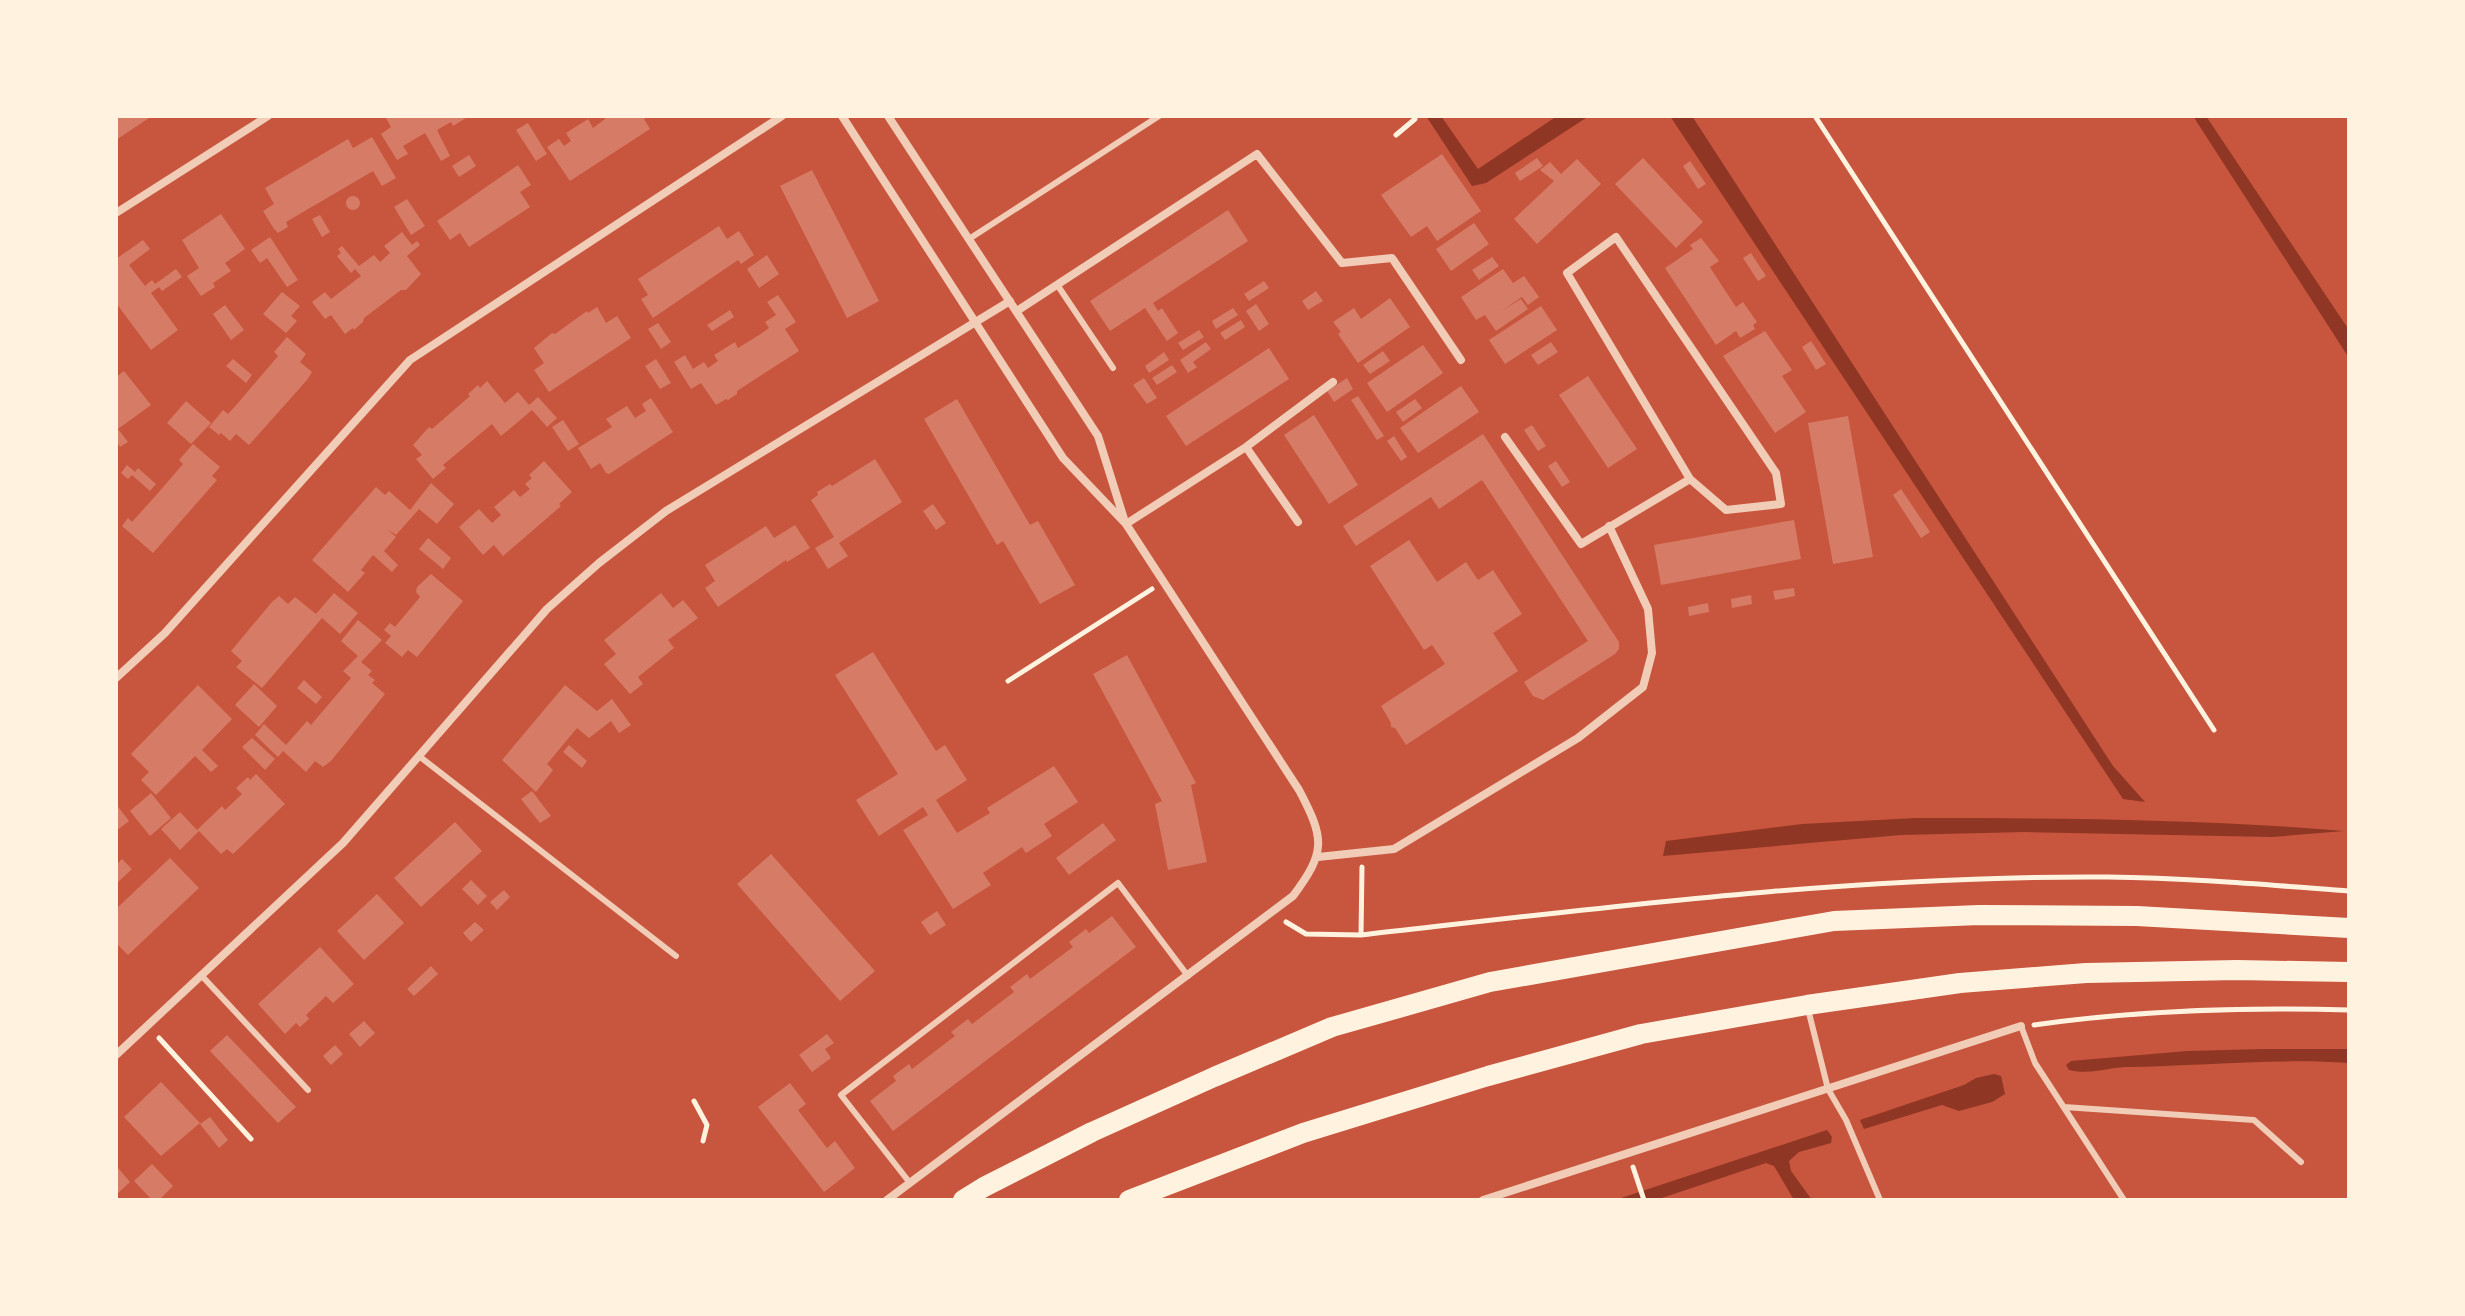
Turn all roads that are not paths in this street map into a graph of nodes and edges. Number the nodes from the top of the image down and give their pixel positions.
1 (268, 116) edge
2 (782, 116) edge
3 (842, 116) edge
4 (888, 116) edge
5 (1159, 116) edge
6 (116, 213) edge
7 (969, 239) junction
8 (1058, 286) junction
9 (1010, 301) junction
10 (1017, 311) junction
11 (976, 323) junction
12 (1461, 360) dead end
13 (1113, 368) dead end
14 (1333, 382) dead end
15 (1505, 437) dead end
16 (1246, 447) junction
17 (1690, 479) junction
18 (1298, 522) dead end
19 (1126, 524) junction
20 (1609, 526) junction
21 (116, 678) edge
22 (419, 756) junction
23 (1318, 857) junction
24 (2349, 928) edge
25 (676, 956) dead end
26 (2349, 972) edge
27 (201, 975) junction
28 (1188, 976) junction
29 (1807, 1005) junction
30 (2021, 1026) joint
31 (116, 1055) edge
32 (1828, 1089) junction
33 (308, 1090) dead end
34 (2064, 1107) junction
35 (2301, 1162) dead end
36 (910, 1183) junction
37 (887, 1200) edge
38 (963, 1200) edge
39 (1129, 1200) edge
40 (1483, 1200) edge
41 (1880, 1200) edge
42 (2124, 1200) edge

1 - 6 street
2 - 21 street
3 - 11 street
4 - 7 street
5 - 7 lane
7 - 9 street
8 - 10 street
8 - 12 street
8 - 13 lane
9 - 10 street
9 - 11 street
10 - 19 street
11 - 19 street
11 - 22 street
14 - 16 street
15 - 20 street
16 - 18 street
16 - 19 street
17 - 17 street
17 - 20 street
19 - 23 street
20 - 23 street
22 - 25 lane
22 - 27 street
23 - 28 street
24 - 38 main road
26 - 29 main road
27 - 31 street
27 - 33 lane
28 - 36 street
28 - 36 lane
29 - 32 lane
29 - 39 main road
30 - 32 street
30 - 34 lane
32 - 40 street
32 - 41 lane
34 - 35 lane
34 - 42 lane
36 - 37 street

